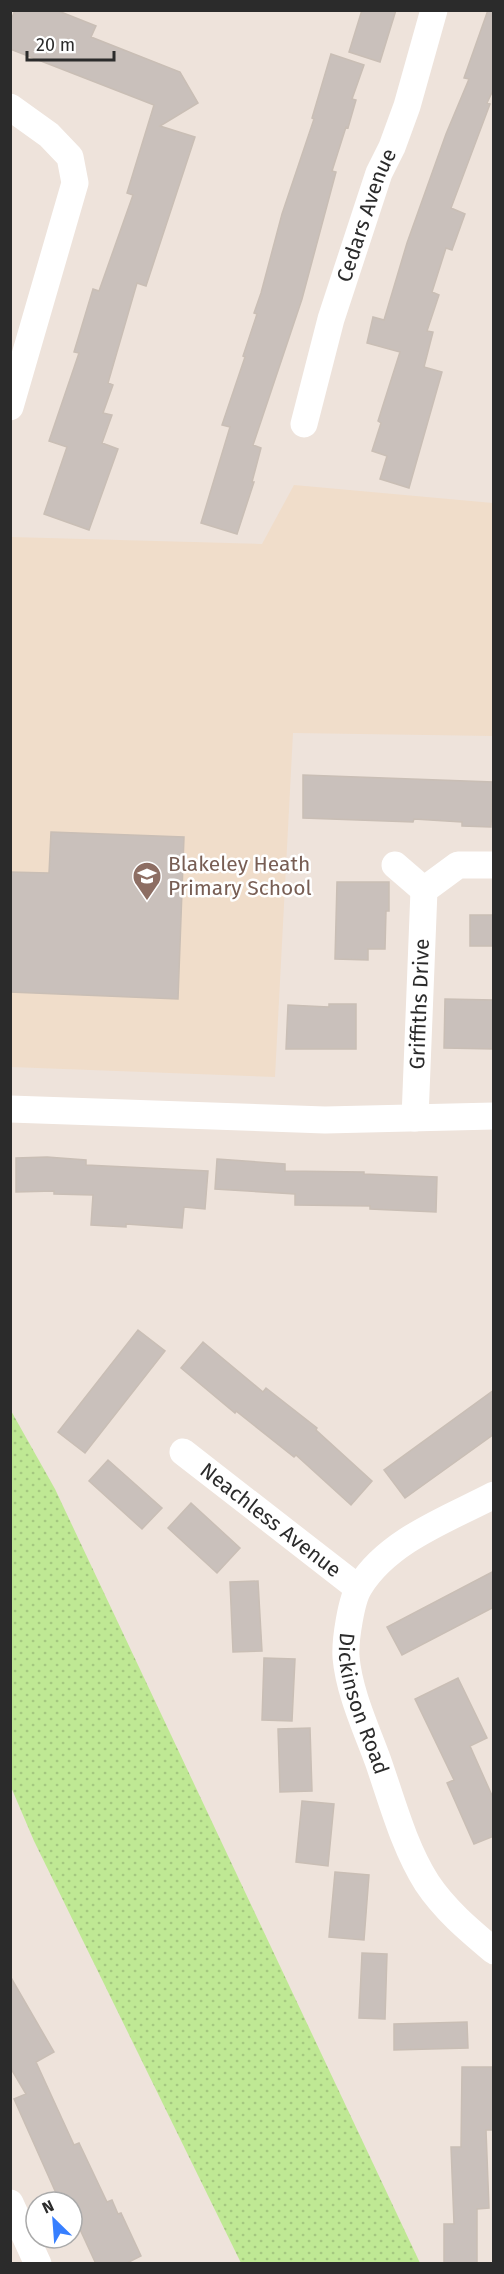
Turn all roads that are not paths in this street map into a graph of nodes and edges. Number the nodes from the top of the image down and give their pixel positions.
1 (434, 10) edge
2 (10, 107) edge
3 (10, 407) edge
4 (304, 424) dead end
5 (395, 865) dead end
6 (494, 865) edge
7 (424, 890) junction
8 (10, 1109) edge
9 (494, 1116) edge
10 (415, 1118) junction
11 (183, 1452) dead end
12 (494, 1495) edge
13 (358, 1588) junction
14 (494, 1951) edge
15 (10, 2203) edge
16 (38, 2264) edge

1 - 4 street, Cedars Avenue
2 - 3 street
5 - 7 street
6 - 7 street
7 - 10 street, Griffiths Drive
8 - 10 street
9 - 10 street
11 - 13 street, Neachless Avenue
12 - 13 street, Dickinson Road
13 - 14 street, Dickinson Road
15 - 16 street

